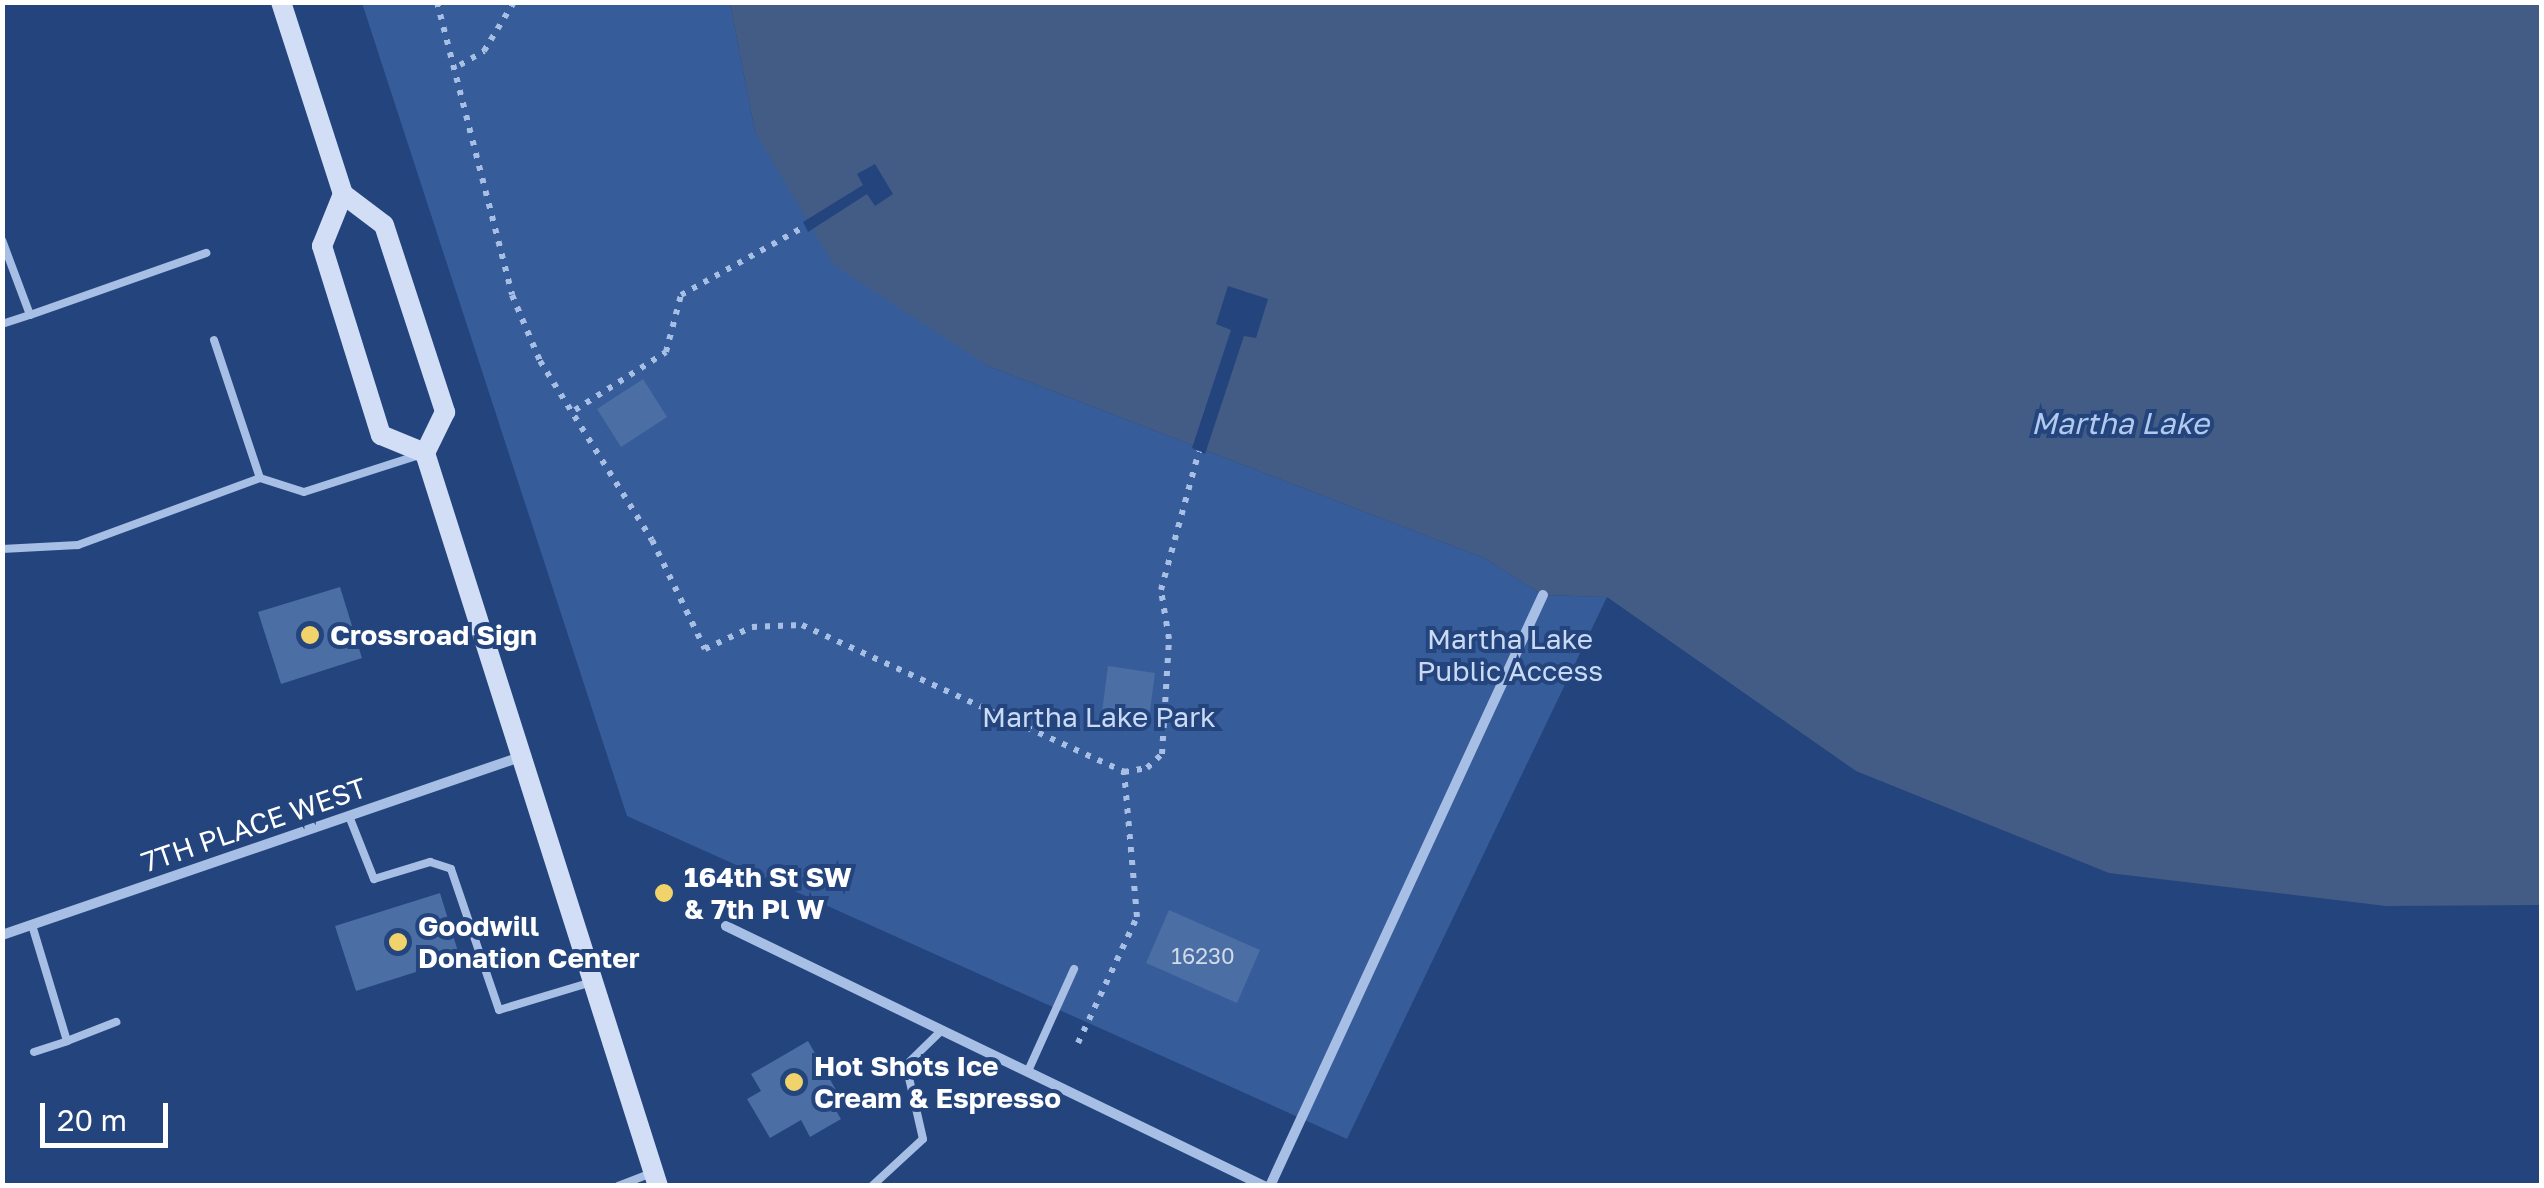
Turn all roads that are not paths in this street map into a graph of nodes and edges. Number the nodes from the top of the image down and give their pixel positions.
1 (281, 2) edge
2 (343, 194) junction
3 (2, 240) edge
4 (206, 254) dead end
5 (30, 316) junction
6 (2, 324) edge
7 (214, 340) dead end
8 (425, 453) junction
9 (260, 478) junction
10 (2, 548) edge
11 (1543, 594) dead end
12 (520, 757) junction
13 (349, 816) junction
14 (32, 925) junction
15 (726, 926) dead end
16 (2, 935) edge
17 (1074, 970) dead end
18 (592, 982) junction
19 (116, 1022) dead end
20 (942, 1030) junction
21 (67, 1041) junction
22 (34, 1052) dead end
23 (1028, 1071) junction
24 (656, 1179) edge
25 (618, 1186) edge
26 (872, 1186) edge
27 (1267, 1186) edge

1 - 2 main road
2 - 8 main road
2 - 8 main road
3 - 5 lane
4 - 5 lane
5 - 6 lane
7 - 9 lane
8 - 9 lane
8 - 12 main road
9 - 10 lane
11 - 27 street
12 - 13 street, 7TH PLACE WEST
12 - 18 main road
13 - 14 street, 7TH PLACE WEST
13 - 18 lane
14 - 16 street, 7TH PLACE WEST
14 - 21 lane
15 - 20 street
17 - 23 lane
18 - 24 main road
19 - 21 lane
20 - 23 street
20 - 26 lane
21 - 22 lane
23 - 27 street
24 - 25 lane

